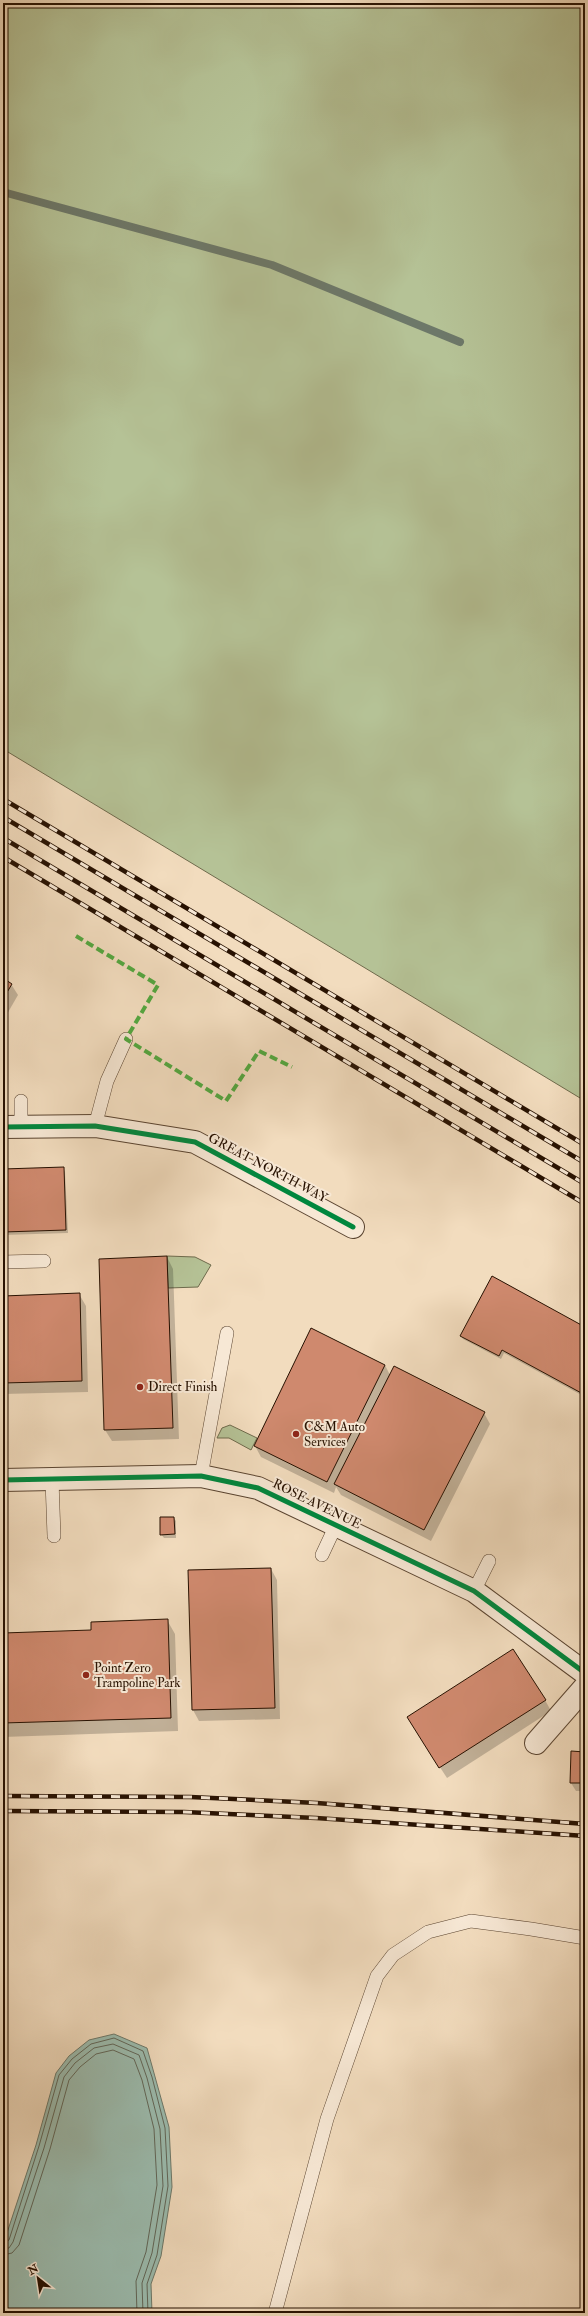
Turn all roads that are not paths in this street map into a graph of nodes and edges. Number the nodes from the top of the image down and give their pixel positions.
1 (126, 1039) dead end
2 (21, 1101) dead end
3 (95, 1126) junction
4 (12, 1127) edge
5 (353, 1226) dead end
6 (3, 1262) edge
7 (44, 1262) dead end
8 (227, 1333) dead end
9 (201, 1476) junction
10 (3, 1480) edge
11 (52, 1480) junction
12 (336, 1525) junction
13 (54, 1536) dead end
14 (322, 1555) dead end
15 (489, 1561) dead end
16 (474, 1591) junction
17 (585, 1673) edge
18 (585, 1687) edge
19 (536, 1743) dead end
20 (585, 1938) edge
21 (274, 2313) edge

1 - 3 lane
2 - 4 lane
3 - 4 street, GREAT NORTH WAY
3 - 5 street, GREAT NORTH WAY
6 - 7 lane
8 - 9 lane
9 - 11 street, ROSE AVENUE
9 - 12 street, ROSE AVENUE
10 - 11 street, ROSE AVENUE
11 - 13 lane
12 - 14 lane
12 - 16 street, ROSE AVENUE
15 - 16 lane
16 - 17 street, ROSE AVENUE
18 - 19 street
20 - 21 lane

